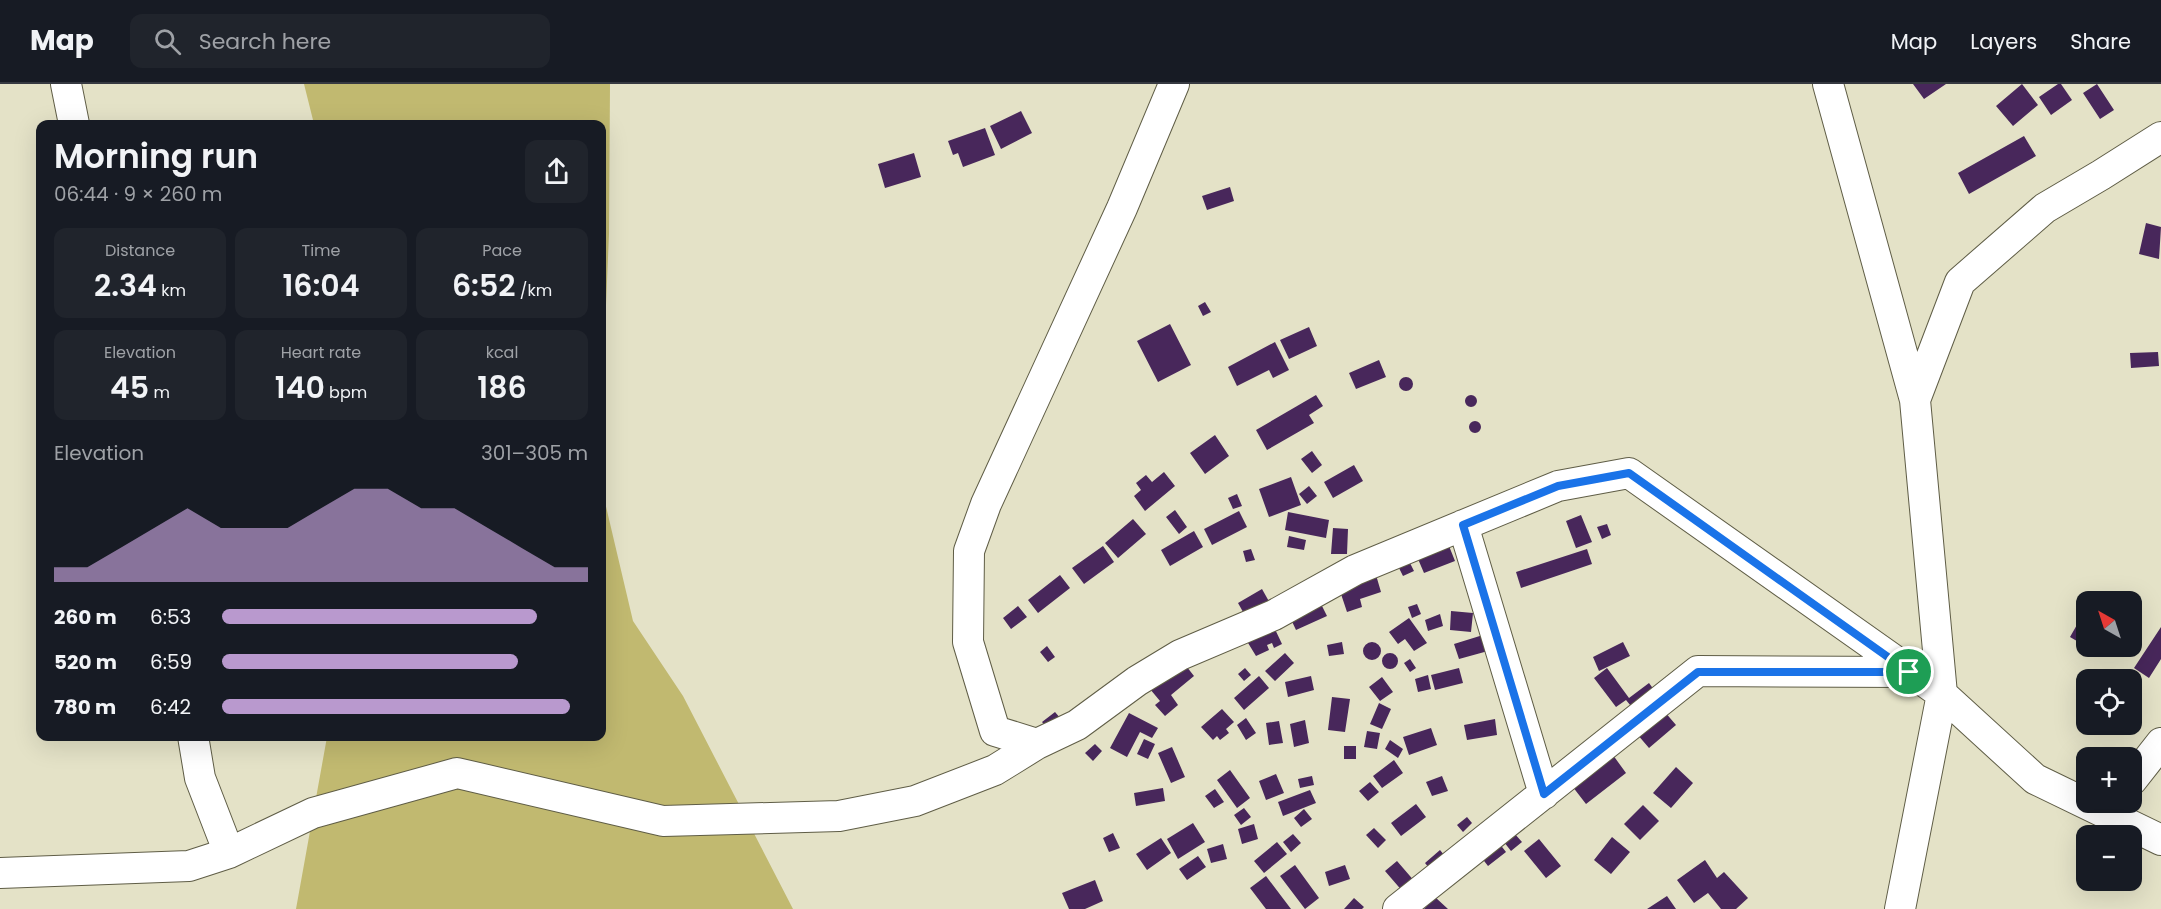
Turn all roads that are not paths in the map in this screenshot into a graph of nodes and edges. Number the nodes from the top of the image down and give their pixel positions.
1 (66, 84) edge
2 (1174, 84) edge
3 (1828, 84) edge
4 (73, 120) edge
5 (2161, 137) edge
6 (1915, 400) junction
7 (1463, 525) junction
8 (1909, 672) junction
9 (1942, 694) junction
10 (194, 741) edge
11 (2161, 743) edge
12 (1037, 744) junction
13 (2142, 767) edge
14 (1544, 794) junction
15 (2076, 795) edge
16 (2118, 813) edge
17 (2161, 840) edge
18 (229, 854) junction
19 (0, 873) edge
20 (1398, 909) edge
21 (1900, 909) edge

1 - 4 street
2 - 12 street
3 - 6 street
5 - 6 street
6 - 9 street
7 - 8 street
7 - 12 street
7 - 14 street
8 - 9 street
8 - 14 street
9 - 15 street
9 - 21 street
10 - 18 street
11 - 13 street
12 - 18 street
14 - 20 street
16 - 17 street
18 - 19 street

